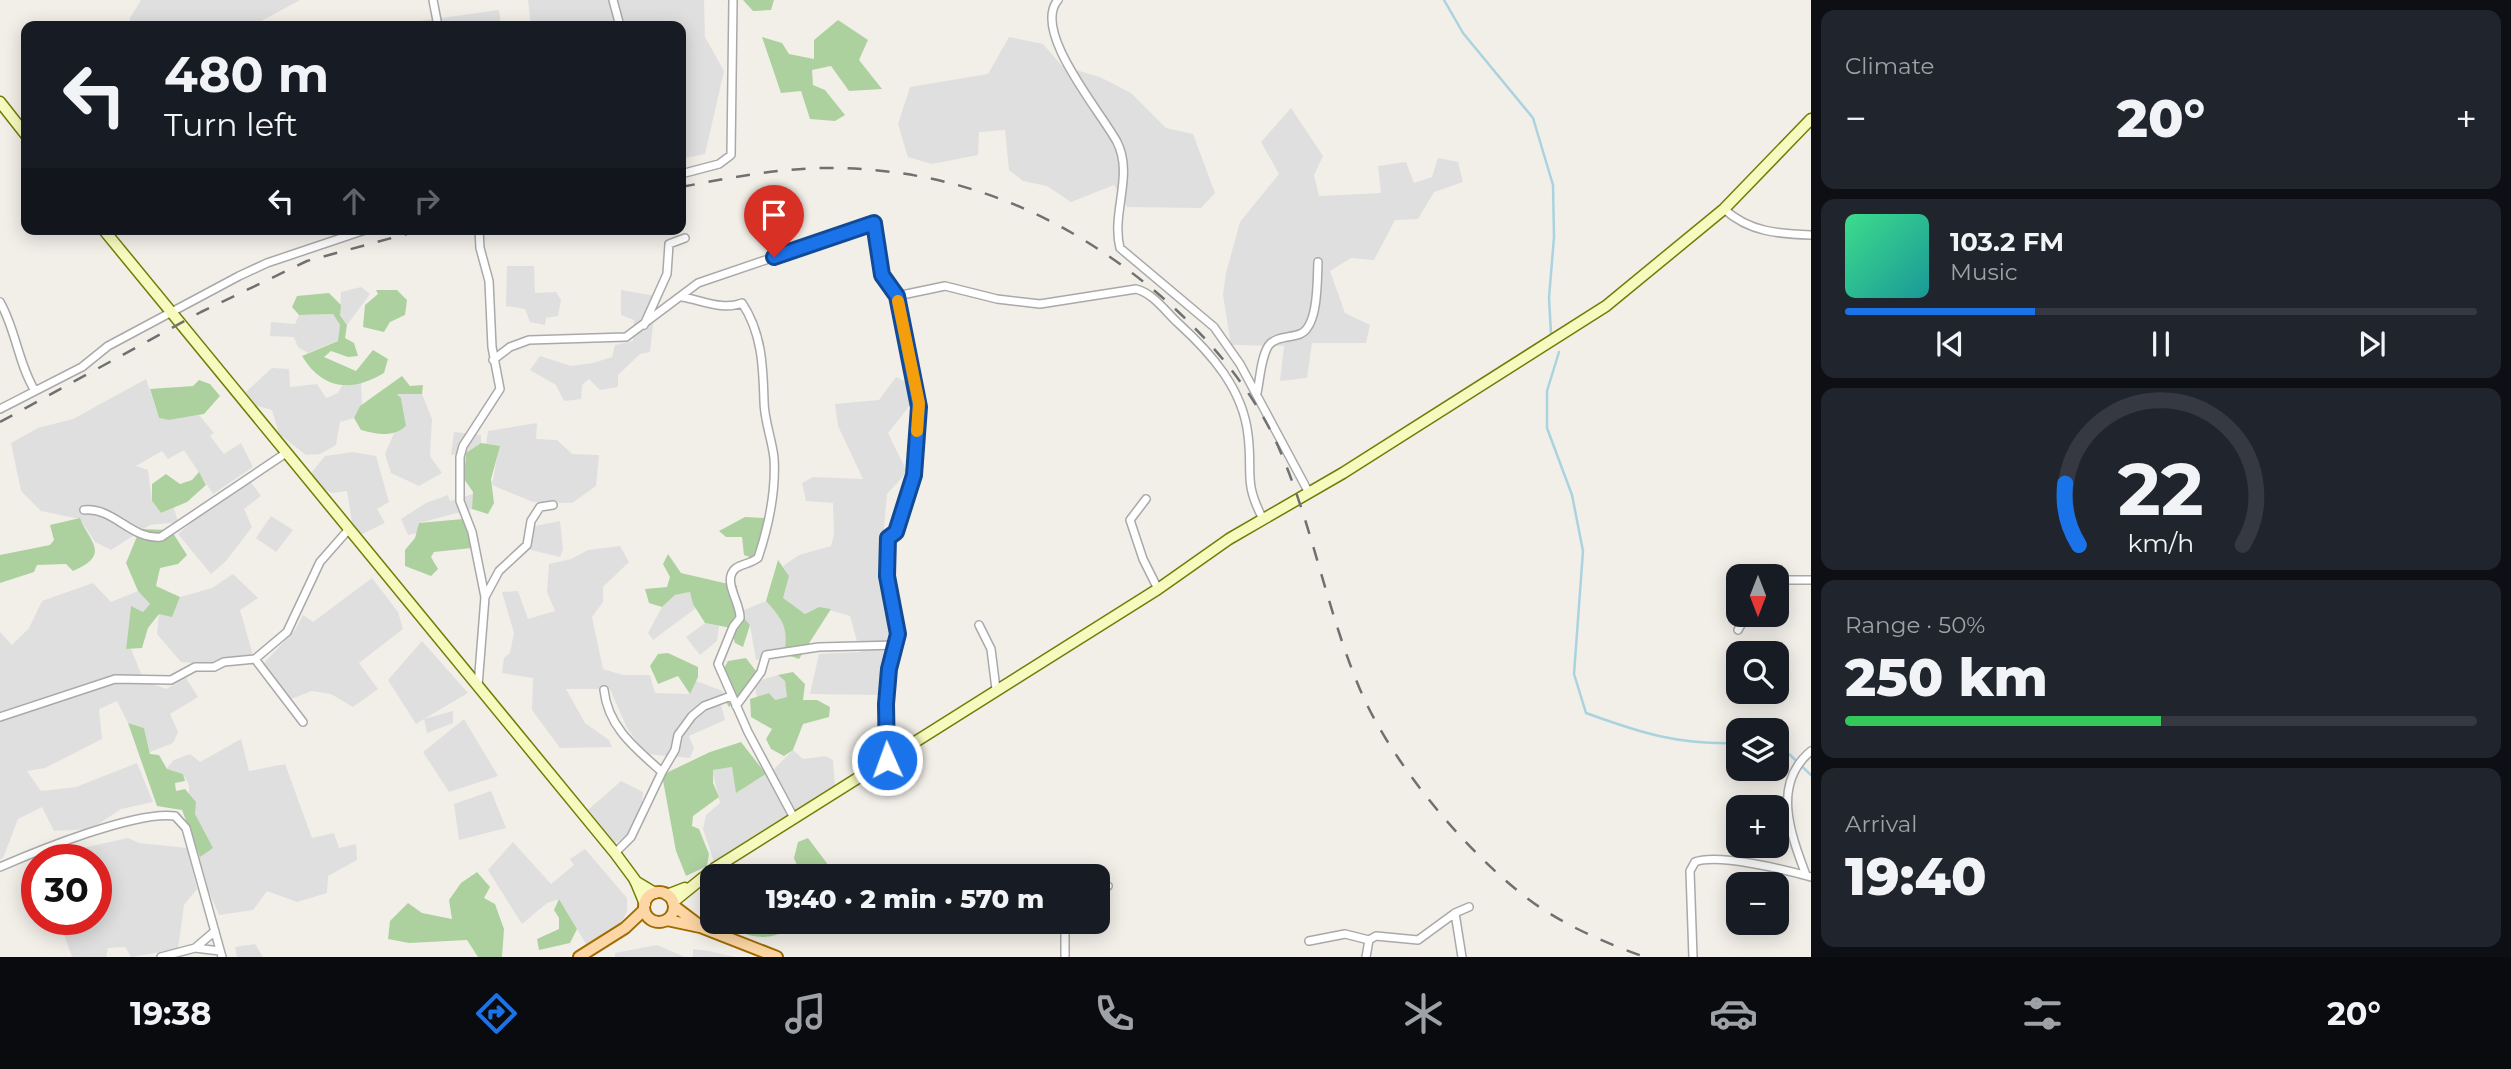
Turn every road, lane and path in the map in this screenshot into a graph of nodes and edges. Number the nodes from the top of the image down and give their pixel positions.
1 (433, 0) edge
2 (613, 0) edge
3 (733, 0) edge
4 (1058, 0) edge
5 (437, 21) edge
6 (619, 21) edge
7 (0, 102) edge
8 (1811, 120) edge
9 (21, 129) edge
10 (686, 173) edge
11 (1724, 209) junction
12 (108, 235) edge
13 (350, 235) edge
14 (479, 235) edge
15 (1811, 235) edge
16 (685, 238) dead end
17 (1318, 262) dead end
18 (897, 296) junction
19 (682, 297) junction
20 (0, 303) edge
21 (173, 311) junction
22 (643, 325) junction
23 (493, 360) junction
24 (35, 391) junction
25 (1256, 394) junction
26 (0, 409) edge
27 (286, 453) junction
28 (1308, 492) junction
29 (1146, 499) dead end
30 (553, 505) dead end
31 (84, 510) dead end
32 (1264, 519) junction
33 (349, 530) junction
34 (1789, 580) edge
35 (1811, 580) edge
36 (1158, 589) junction
37 (485, 597) junction
38 (979, 625) dead end
39 (1740, 627) edge
40 (1738, 630) dead end
41 (897, 645) junction
42 (255, 659) junction
43 (478, 686) junction
44 (996, 689) junction
45 (604, 690) dead end
46 (731, 696) junction
47 (736, 706) junction
48 (0, 717) edge
49 (303, 722) dead end
50 (1811, 751) edge
51 (887, 760) junction
52 (662, 772) junction
53 (794, 818) junction
54 (615, 853) junction
55 (0, 867) edge
56 (1808, 876) edge
57 (635, 880) junction
58 (655, 893) junction
59 (671, 901) junction
60 (644, 907) junction
61 (1469, 907) dead end
62 (1455, 913) junction
63 (652, 920) junction
64 (667, 920) junction
65 (700, 925) edge
66 (700, 927) edge
67 (625, 928) junction
68 (215, 931) junction
69 (718, 934) edge
70 (1065, 934) edge
71 (1369, 940) junction
72 (1309, 941) dead end
73 (195, 948) junction
74 (221, 954) edge
75 (160, 957) edge
76 (579, 957) edge
77 (777, 957) edge
78 (1065, 957) edge
79 (1366, 957) edge
80 (1462, 957) edge
81 (1693, 957) edge

1 - 5 street
2 - 6 street
3 - 10 street
4 - 25 street
7 - 9 main road
8 - 11 main road
11 - 15 street
11 - 28 main road
12 - 21 main road
13 - 21 street
14 - 23 street
16 - 22 street
17 - 25 street
18 - 19 street
18 - 32 street
18 - 41 street
19 - 22 street
19 - 46 street
20 - 24 street
21 - 24 street
21 - 27 main road
22 - 23 street
23 - 37 street
24 - 26 street
25 - 28 street
27 - 31 street
27 - 33 main road
28 - 32 main road
29 - 36 street
30 - 37 street
32 - 36 main road
33 - 42 street
33 - 43 main road
34 - 35 street
36 - 44 main road
37 - 43 street
38 - 44 street
39 - 40 street
41 - 47 street
41 - 51 street
42 - 48 street
42 - 49 street
43 - 54 main road
44 - 51 main road
45 - 52 street
46 - 47 street
46 - 52 street
47 - 53 street
50 - 56 street
51 - 53 main road
52 - 54 street
53 - 59 main road
54 - 57 main road
55 - 68 street
56 - 81 street
57 - 58 main road
57 - 60 main road
58 - 59 main road
58 - 60 main road
59 - 64 main road
59 - 65 main road
60 - 63 main road
60 - 67 main road
61 - 62 street
62 - 71 street
62 - 80 street
63 - 64 main road
63 - 67 main road
64 - 66 main road
67 - 76 main road
68 - 73 street
68 - 74 street
69 - 77 main road
70 - 78 street
71 - 72 street
71 - 79 street
73 - 74 street
73 - 75 street

